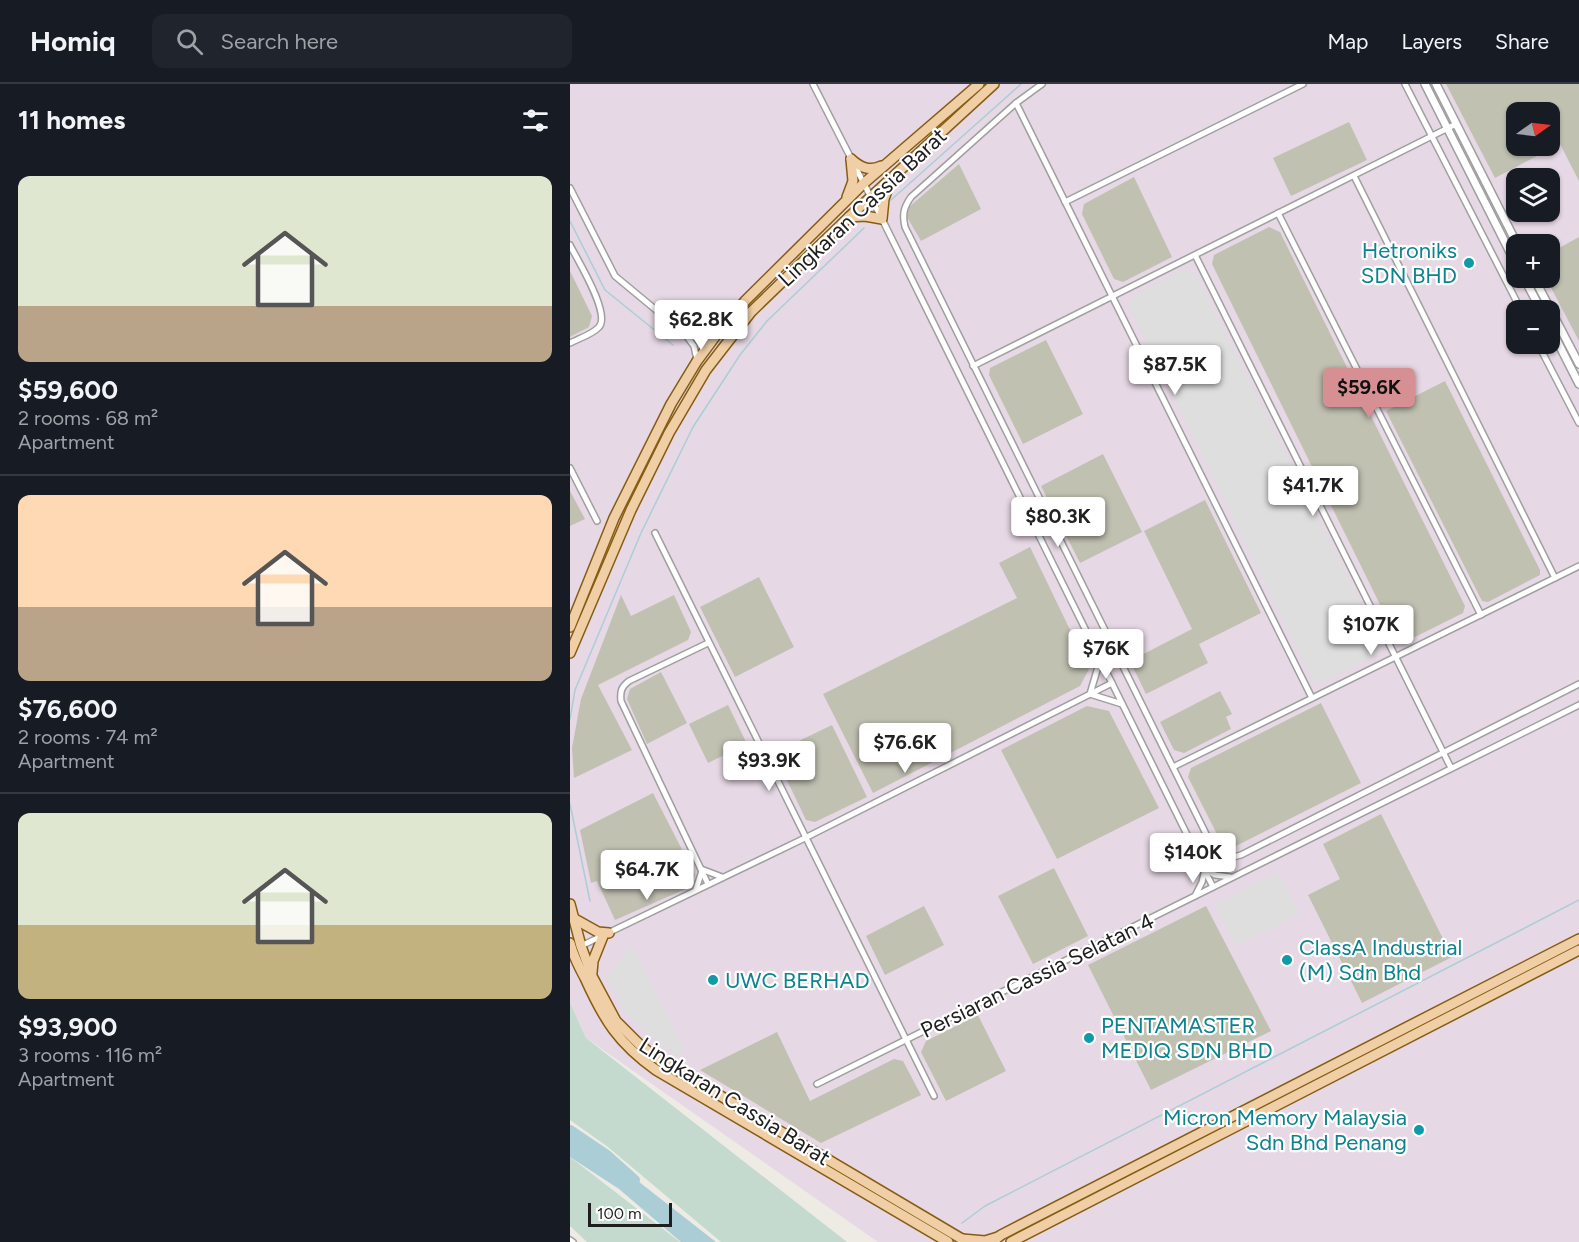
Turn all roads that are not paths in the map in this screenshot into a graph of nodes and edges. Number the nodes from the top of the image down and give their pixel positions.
1 (813, 84) edge
2 (979, 84) edge
3 (994, 84) edge
4 (1042, 84) edge
5 (1303, 84) edge
6 (1405, 84) edge
7 (1425, 84) edge
8 (1436, 84) edge
9 (1016, 103) junction
10 (1456, 124) junction
11 (1448, 129) junction
12 (1432, 136) junction
13 (851, 159) junction
14 (885, 164) junction
15 (1354, 176) junction
16 (891, 180) junction
17 (863, 184) junction
18 (570, 188) edge
19 (871, 198) junction
20 (845, 201) junction
21 (1065, 202) junction
22 (1278, 213) junction
23 (849, 217) junction
24 (882, 219) junction
25 (1512, 234) edge
26 (1506, 244) edge
27 (570, 245) edge
28 (1196, 255) junction
29 (1539, 288) edge
30 (1112, 297) junction
31 (1516, 300) edge
32 (685, 334) junction
33 (717, 334) junction
34 (570, 343) edge
35 (1560, 347) edge
36 (1543, 354) edge
37 (698, 361) junction
38 (1579, 364) edge
39 (973, 366) junction
40 (1579, 384) edge
41 (1579, 423) edge
42 (570, 468) edge
43 (597, 521) dead end
44 (655, 533) dead end
45 (1579, 566) edge
46 (1555, 578) junction
47 (1481, 615) junction
48 (570, 627) edge
49 (708, 643) junction
50 (570, 653) edge
51 (1396, 657) junction
52 (1100, 660) junction
53 (1112, 683) junction
54 (1579, 684) edge
55 (1090, 694) junction
56 (1312, 698) junction
57 (1122, 704) junction
58 (1579, 705) edge
59 (1443, 752) junction
60 (1173, 767) junction
61 (1451, 768) junction
62 (805, 838) junction
63 (1204, 869) junction
64 (701, 870) junction
65 (722, 877) junction
66 (1232, 878) junction
67 (708, 884) junction
68 (1213, 887) junction
69 (696, 890) junction
70 (1195, 896) junction
71 (570, 904) edge
72 (573, 918) junction
73 (606, 934) junction
74 (1579, 939) edge
75 (570, 943) edge
76 (581, 946) junction
77 (1579, 950) edge
78 (592, 976) junction
79 (906, 1040) junction
80 (817, 1084) dead end
81 (934, 1096) dead end
82 (1185, 1141) junction
83 (1188, 1151) junction
84 (996, 1239) edge
85 (964, 1240) edge
86 (948, 1242) edge
87 (1011, 1242) edge

1 - 13 street
2 - 14 main road, Lingkaran Cassia Barat
3 - 16 main road, Lingkaran Cassia Barat
4 - 9 street
5 - 21 street
6 - 12 street
7 - 11 street
8 - 10 street
9 - 21 street
9 - 39 street
10 - 11 street
10 - 25 street
11 - 12 street
11 - 26 street
12 - 15 street
12 - 31 street
13 - 14 main road
13 - 17 street
13 - 20 main road
14 - 17 main road, Lingkaran Cassia Barat
15 - 22 street
15 - 46 street
16 - 19 main road, Lingkaran Cassia Barat
16 - 24 main road
17 - 19 street
17 - 20 main road, Lingkaran Cassia Barat
18 - 32 street
19 - 23 main road, Lingkaran Cassia Barat
19 - 24 street
20 - 33 main road, Lingkaran Cassia Barat
21 - 30 street
22 - 28 street
22 - 47 street
23 - 24 main road
23 - 50 main road, Lingkaran Cassia Barat
24 - 52 street
27 - 34 street
28 - 30 street
28 - 51 street
29 - 38 street
30 - 39 street
30 - 56 street
32 - 33 street
32 - 37 street
33 - 37 main road, Lingkaran Cassia Barat
35 - 40 street
36 - 41 street
37 - 48 main road, Lingkaran Cassia Barat
39 - 60 street
42 - 43 street
44 - 49 street
45 - 46 street
46 - 47 street
47 - 51 street
49 - 62 street
49 - 64 street
51 - 56 street
51 - 59 street
52 - 53 street
52 - 55 street
53 - 55 street
53 - 57 street
54 - 59 street
55 - 57 street
55 - 62 street
56 - 60 street
57 - 63 street
58 - 61 street, Persiaran Cassia Selatan 4
59 - 60 street
59 - 61 street
61 - 66 street, Persiaran Cassia Selatan 4
62 - 65 street
62 - 79 street
63 - 66 street
63 - 68 street
63 - 70 street
64 - 65 street
64 - 67 street
64 - 69 street
65 - 67 street
66 - 68 street, Persiaran Cassia Selatan 4
67 - 69 street
68 - 70 street, Persiaran Cassia Selatan 4
69 - 73 street
70 - 79 street, Persiaran Cassia Selatan 4
71 - 72 main road, Lingkaran Cassia Barat
72 - 73 main road
72 - 76 main road, Lingkaran Cassia Barat
73 - 76 street
73 - 78 main road
74 - 82 main road
75 - 86 main road, Lingkaran Cassia Barat
76 - 78 main road, Lingkaran Cassia Barat
77 - 83 main road
78 - 85 main road, Lingkaran Cassia Barat
79 - 80 street, Persiaran Cassia Selatan 4
79 - 81 street
82 - 83 main road
82 - 84 main road
83 - 87 main road
84 - 85 main road

